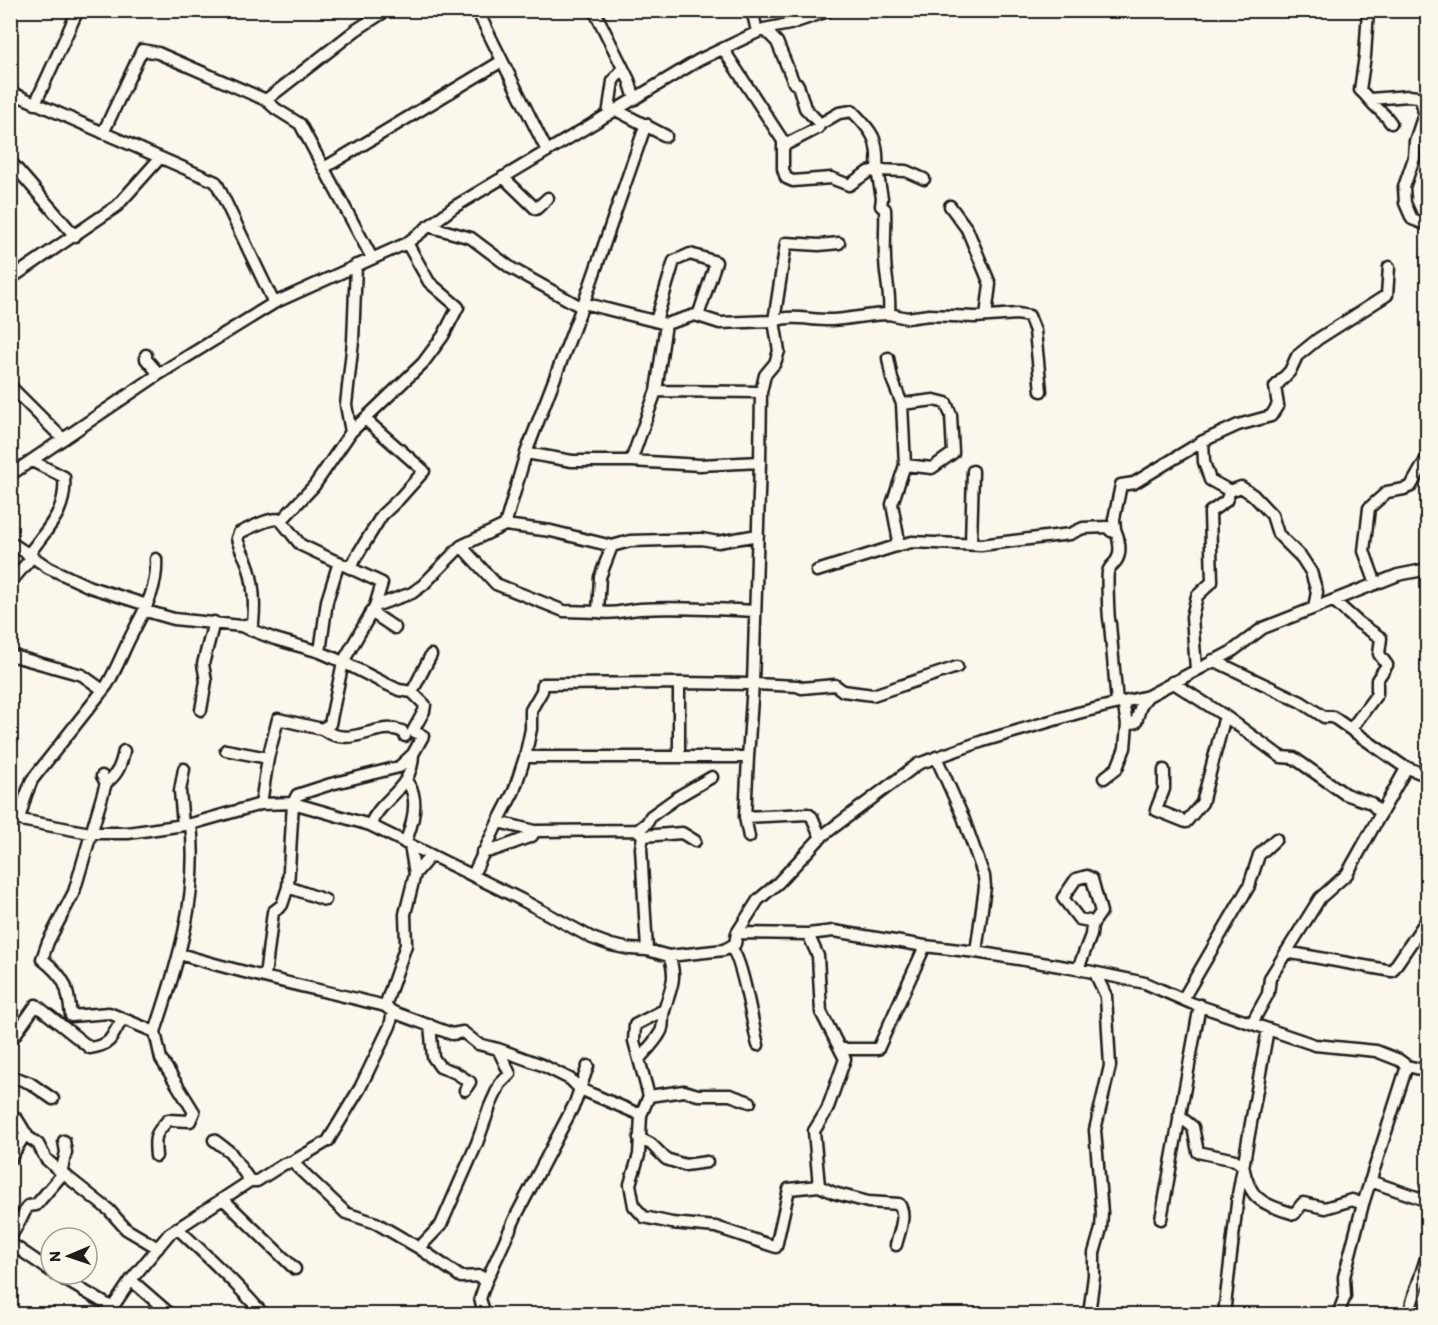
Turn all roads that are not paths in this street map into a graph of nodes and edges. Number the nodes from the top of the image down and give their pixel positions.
1 (78, 10) edge
2 (387, 10) edge
3 (477, 10) edge
4 (594, 10) edge
5 (749, 10) edge
6 (795, 10) edge
7 (831, 10) edge
8 (1368, 10) edge
9 (790, 24) junction
10 (760, 30) junction
11 (726, 48) junction
12 (502, 61) junction
13 (623, 68) junction
14 (10, 92) edge
15 (1424, 98) edge
16 (635, 99) junction
17 (1370, 99) junction
18 (266, 100) junction
19 (35, 104) junction
20 (612, 112) junction
21 (1391, 123) dead end
22 (820, 124) junction
23 (646, 125) junction
24 (103, 133) junction
25 (666, 136) dead end
26 (783, 146) junction
27 (547, 151) junction
28 (160, 158) junction
29 (10, 161) edge
30 (324, 168) junction
31 (877, 170) junction
32 (503, 177) junction
33 (924, 178) dead end
34 (548, 198) dead end
35 (950, 206) dead end
36 (1428, 225) edge
37 (428, 226) junction
38 (75, 236) junction
39 (407, 243) junction
40 (839, 243) dead end
41 (372, 258) junction
42 (356, 265) junction
43 (1389, 267) dead end
44 (10, 279) edge
45 (273, 303) junction
46 (582, 305) junction
47 (889, 314) junction
48 (698, 316) junction
49 (986, 316) junction
50 (774, 321) junction
51 (661, 323) junction
52 (146, 355) dead end
53 (888, 358) dead end
54 (159, 374) junction
55 (10, 386) edge
56 (1041, 391) dead end
57 (656, 392) junction
58 (761, 392) junction
59 (902, 404) junction
60 (366, 420) junction
61 (351, 432) junction
62 (62, 438) junction
63 (1203, 441) junction
64 (525, 453) junction
65 (1428, 456) edge
66 (32, 461) junction
67 (631, 461) junction
68 (760, 462) junction
69 (905, 465) junction
70 (973, 471) dead end
71 (10, 475) edge
72 (1230, 491) junction
73 (281, 521) junction
74 (504, 525) junction
75 (1115, 529) junction
76 (758, 536) junction
77 (10, 542) edge
78 (971, 544) junction
79 (461, 546) junction
80 (612, 546) junction
81 (896, 546) junction
82 (30, 556) junction
83 (156, 560) dead end
84 (339, 562) junction
85 (350, 567) junction
86 (1428, 568) edge
87 (818, 571) dead end
88 (382, 583) junction
89 (10, 584) edge
90 (1376, 584) junction
91 (404, 595) junction
92 (1334, 601) junction
93 (146, 608) junction
94 (1314, 608) junction
95 (373, 609) junction
96 (754, 611) junction
97 (598, 612) junction
98 (214, 622) junction
99 (242, 626) junction
100 (395, 628) dead end
101 (320, 652) junction
102 (10, 655) edge
103 (432, 655) dead end
104 (1213, 660) junction
105 (344, 662) junction
106 (957, 667) dead end
107 (1196, 669) junction
108 (1172, 682) junction
109 (679, 684) junction
110 (753, 684) junction
111 (103, 690) junction
112 (412, 692) junction
113 (1148, 696) junction
114 (1120, 702) junction
115 (201, 710) dead end
116 (1225, 716) junction
117 (1127, 724) junction
118 (322, 729) junction
119 (1351, 729) junction
120 (405, 736) dead end
121 (226, 750) dead end
122 (124, 751) dead end
123 (413, 754) junction
124 (679, 755) junction
125 (525, 757) junction
126 (748, 757) junction
127 (936, 757) junction
128 (268, 758) junction
129 (1407, 767) junction
130 (184, 769) dead end
131 (1164, 770) dead end
132 (1428, 776) edge
133 (712, 777) dead end
134 (1104, 778) dead end
135 (406, 780) junction
136 (293, 803) junction
137 (261, 804) junction
138 (1381, 814) junction
139 (745, 817) junction
140 (15, 819) edge
141 (498, 822) junction
142 (187, 824) junction
143 (370, 825) junction
144 (696, 829) dead end
145 (535, 831) junction
146 (90, 833) junction
147 (640, 833) junction
148 (682, 833) junction
149 (749, 837) dead end
150 (820, 838) junction
151 (1276, 839) dead end
152 (695, 841) dead end
153 (408, 844) junction
154 (482, 853) junction
155 (431, 855) junction
156 (415, 874) junction
157 (473, 876) junction
158 (288, 887) junction
159 (325, 900) dead end
160 (1428, 918) edge
161 (1092, 925) junction
162 (737, 933) junction
163 (808, 934) junction
164 (925, 946) junction
165 (729, 947) junction
166 (647, 950) junction
167 (976, 952) junction
168 (1286, 952) junction
169 (180, 954) junction
170 (669, 956) junction
171 (1078, 969) junction
172 (1095, 973) junction
173 (265, 976) junction
174 (1183, 999) junction
175 (1200, 1005) junction
176 (389, 1009) junction
177 (664, 1010) junction
178 (123, 1019) junction
179 (1252, 1023) junction
180 (430, 1024) junction
181 (1268, 1029) junction
182 (155, 1032) junction
183 (10, 1042) edge
184 (758, 1045) dead end
185 (498, 1049) junction
186 (840, 1049) junction
187 (639, 1059) junction
188 (588, 1066) dead end
189 (1407, 1066) junction
190 (1428, 1071) edge
191 (10, 1073) edge
192 (580, 1089) junction
193 (465, 1090) dead end
194 (649, 1096) junction
195 (53, 1099) dead end
196 (750, 1102) dead end
197 (10, 1114) edge
198 (641, 1115) junction
199 (1179, 1116) junction
200 (26, 1133) junction
201 (639, 1138) junction
202 (214, 1140) dead end
203 (68, 1146) dead end
204 (156, 1156) dead end
205 (10, 1159) edge
206 (292, 1162) junction
207 (707, 1162) dead end
208 (1243, 1166) junction
209 (62, 1172) junction
210 (250, 1181) junction
211 (1370, 1181) junction
212 (819, 1186) junction
213 (223, 1199) junction
214 (1428, 1201) edge
215 (1363, 1204) junction
216 (1161, 1219) dead end
217 (177, 1228) junction
218 (10, 1238) edge
219 (10, 1243) edge
220 (896, 1245) dead end
221 (158, 1248) junction
222 (419, 1248) junction
223 (1428, 1252) edge
224 (39, 1263) edge
225 (295, 1269) dead end
226 (131, 1280) junction
227 (485, 1284) junction
228 (73, 1286) edge
229 (110, 1311) edge
230 (170, 1314) edge
231 (263, 1314) edge
232 (485, 1314) edge
233 (1089, 1314) edge
234 (1224, 1314) edge
235 (1338, 1314) edge
236 (1410, 1314) edge

1 - 19 street
2 - 18 street
3 - 12 street
4 - 13 street
5 - 10 street
6 - 9 street
7 - 9 street
8 - 17 street
9 - 10 street
10 - 11 street
10 - 22 street
11 - 16 street
11 - 26 street
12 - 27 street
12 - 30 street
13 - 16 street
13 - 20 street
14 - 19 street
15 - 17 street
15 - 36 street
16 - 20 street
17 - 21 street
18 - 24 street
18 - 30 street
19 - 24 street
20 - 23 street
20 - 27 street
22 - 26 street
22 - 31 street
23 - 25 street
23 - 46 street
24 - 28 street
26 - 31 street
27 - 32 street
28 - 38 street
28 - 45 street
29 - 38 street
30 - 41 street
31 - 33 street
31 - 47 street
32 - 34 street
32 - 37 street
35 - 49 street
37 - 39 street
37 - 46 street
38 - 44 street
39 - 41 street
39 - 60 street
40 - 50 street
41 - 42 street
42 - 45 street
42 - 61 street
43 - 63 street
45 - 54 street
46 - 51 street
46 - 64 street
47 - 49 street
47 - 50 street
48 - 50 street
48 - 51 street
48 - 51 street
49 - 56 street
50 - 58 street
51 - 57 street
52 - 54 street
53 - 59 street
54 - 62 street
55 - 62 street
57 - 58 street
57 - 67 street
58 - 68 street
59 - 69 street
59 - 69 street
60 - 61 street
60 - 85 street
61 - 73 street
62 - 66 street
63 - 72 street
63 - 75 street
64 - 67 street
64 - 74 street
65 - 90 street
66 - 71 street
66 - 82 street
67 - 68 street
68 - 76 street
69 - 81 street
70 - 78 street
72 - 94 street
72 - 107 street
73 - 84 street
73 - 99 street
74 - 79 street
74 - 80 street
75 - 78 street
75 - 114 street
76 - 80 street
76 - 96 street
77 - 82 street
78 - 81 street
79 - 91 street
79 - 97 street
80 - 97 street
81 - 87 street
82 - 89 street
82 - 93 street
83 - 93 street
84 - 85 street
84 - 101 street
85 - 88 street
86 - 90 street
88 - 91 street
88 - 95 street
90 - 92 street
91 - 95 street
92 - 94 street
92 - 119 street
93 - 98 street
93 - 111 street
94 - 104 street
95 - 100 street
95 - 105 street
96 - 97 street
96 - 110 street
98 - 99 street
98 - 115 street
99 - 101 street
101 - 105 street
102 - 111 street
103 - 112 street
104 - 107 street
104 - 119 street
105 - 112 street
105 - 118 street
106 - 110 street
107 - 108 street
108 - 113 street
108 - 116 street
109 - 110 street
109 - 124 street
109 - 125 street
110 - 126 street
111 - 140 street
112 - 123 street
113 - 114 street
113 - 117 street
114 - 117 street
114 - 127 street
116 - 131 street
116 - 138 street
117 - 134 street
118 - 120 street
118 - 128 street
119 - 129 street
121 - 128 street
122 - 146 street
123 - 135 street
123 - 136 street
124 - 125 street
124 - 126 street
125 - 141 street
126 - 139 street
127 - 150 street
127 - 167 street
128 - 137 street
129 - 132 street
129 - 138 street
130 - 142 street
133 - 147 street
135 - 143 street
135 - 153 street
136 - 137 street
136 - 143 street
136 - 158 street
137 - 142 street
138 - 168 street
139 - 149 street
139 - 150 street
140 - 146 street
141 - 145 street
141 - 154 street
142 - 146 street
142 - 169 street
143 - 153 street
144 - 148 street
145 - 147 street
145 - 154 street
146 - 178 street
147 - 148 street
147 - 166 street
148 - 152 street
150 - 162 street
151 - 174 street
153 - 155 street
153 - 156 street
154 - 157 street
155 - 156 street
155 - 157 street
156 - 176 street
157 - 166 street
158 - 159 street
158 - 173 street
160 - 168 street
161 - 161 street
161 - 171 street
162 - 163 street
162 - 165 street
163 - 164 street
163 - 186 street
164 - 167 street
164 - 186 street
165 - 170 street
165 - 184 street
166 - 170 street
167 - 171 street
168 - 179 street
169 - 173 street
169 - 182 street
170 - 177 street
171 - 172 street
172 - 174 street
172 - 233 street
173 - 176 street
174 - 175 street
175 - 179 street
175 - 199 street
176 - 180 street
176 - 206 street
177 - 187 street
177 - 187 street
178 - 182 street
178 - 183 street
179 - 181 street
180 - 185 street
180 - 193 street
181 - 189 street
181 - 208 street
182 - 204 street
185 - 192 street
185 - 222 street
186 - 212 street
187 - 194 street
188 - 192 street
189 - 190 street
189 - 211 street
191 - 195 street
192 - 198 street
192 - 227 street
194 - 196 street
194 - 198 street
197 - 200 street
198 - 201 street
199 - 208 street
199 - 216 street
200 - 205 street
200 - 209 street
201 - 207 street
201 - 212 street
202 - 210 street
203 - 209 street
206 - 210 street
206 - 222 street
208 - 215 street
208 - 234 street
209 - 218 street
209 - 221 street
210 - 213 street
211 - 214 street
211 - 215 street
212 - 220 street
213 - 217 street
213 - 225 street
215 - 235 street
217 - 221 street
217 - 231 street
219 - 224 street
221 - 226 street
222 - 227 street
223 - 236 street
226 - 229 street
226 - 230 street
227 - 232 street
228 - 229 street

